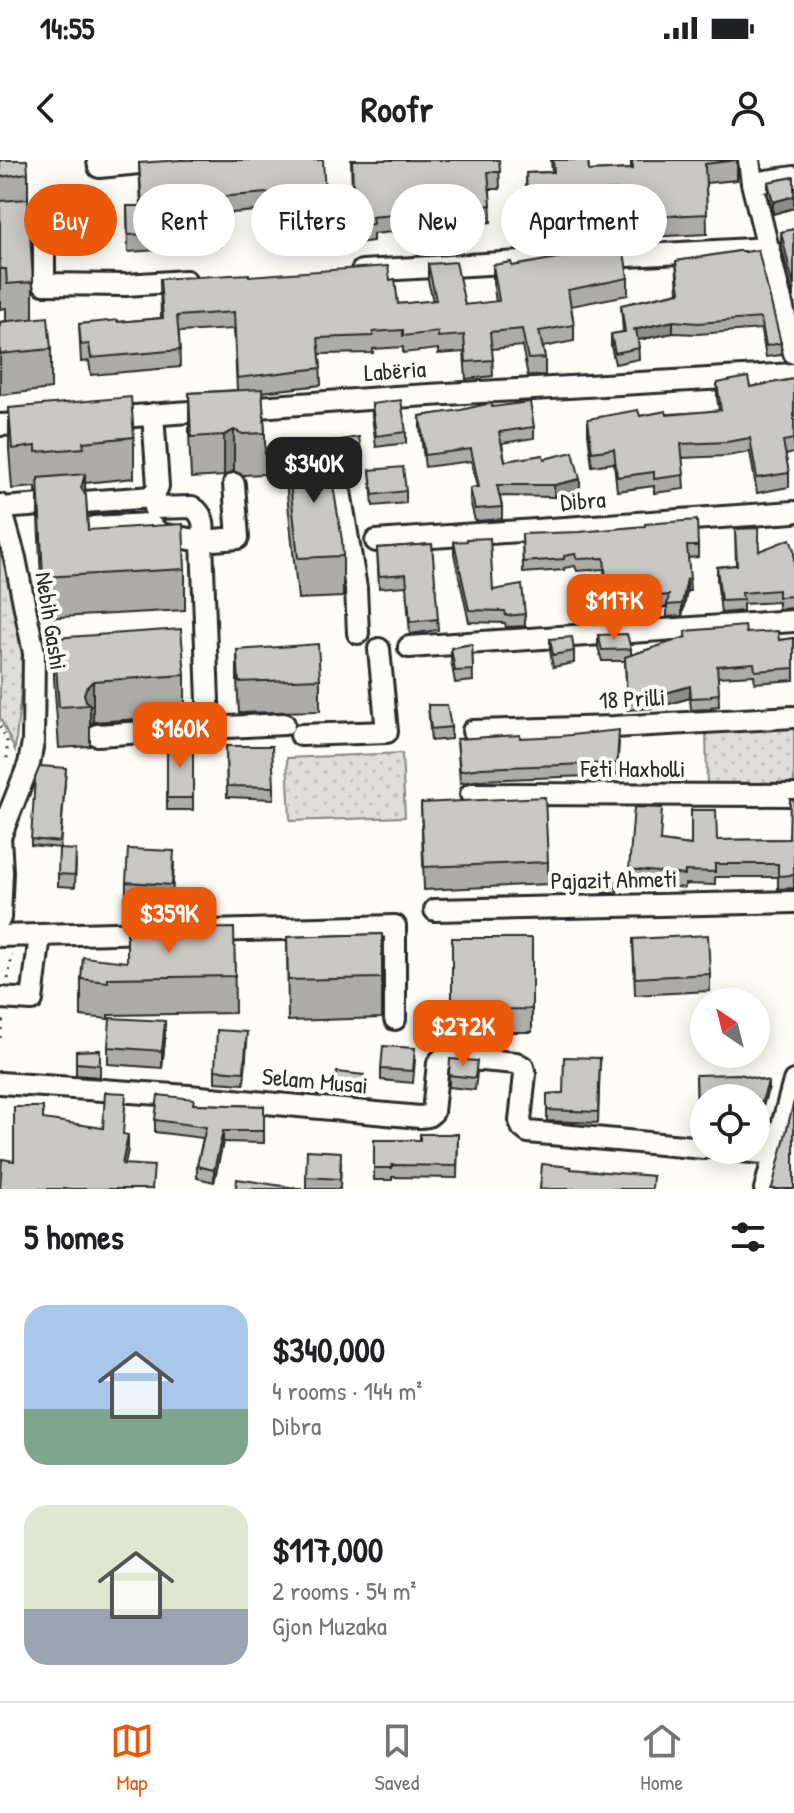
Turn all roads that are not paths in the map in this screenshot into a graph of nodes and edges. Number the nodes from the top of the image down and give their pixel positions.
1 (170, 160) edge
2 (749, 160) edge
3 (98, 163) edge
4 (794, 177) edge
5 (752, 183) junction
6 (0, 229) edge
7 (769, 248) junction
8 (346, 272) edge
9 (204, 280) edge
10 (794, 353) edge
11 (794, 374) edge
12 (153, 414) junction
13 (92, 419) edge
14 (61, 421) edge
15 (0, 425) edge
16 (234, 484) dead end
17 (339, 485) dead end
18 (0, 507) edge
19 (154, 508) dead end
20 (794, 512) edge
21 (94, 527) edge
22 (202, 541) junction
23 (376, 541) dead end
24 (794, 621) edge
25 (358, 633) dead end
26 (409, 647) dead end
27 (379, 649) dead end
28 (794, 717) edge
29 (209, 728) junction
30 (473, 731) dead end
31 (97, 735) dead end
32 (471, 794) dead end
33 (794, 795) edge
34 (0, 837) edge
35 (794, 902) edge
36 (435, 910) dead end
37 (0, 918) edge
38 (40, 935) junction
39 (0, 936) edge
40 (0, 998) edge
41 (395, 1019) dead end
42 (794, 1081) edge
43 (0, 1083) edge
44 (690, 1147) edge
45 (770, 1154) edge
46 (774, 1154) junction
47 (765, 1189) edge

1 - 3 street
2 - 5 street
4 - 5 street
5 - 7 street
6 - 9 street
7 - 8 street
7 - 10 street
11 - 12 street, Labëria
12 - 13 street, Labëria
12 - 18 street
14 - 15 street
16 - 22 street
17 - 25 street
18 - 34 street, Nebih Gashi
19 - 22 street
20 - 23 street, Dibra
21 - 22 street
22 - 29 street
24 - 26 street
27 - 29 street
28 - 30 street, 18 Prilli
29 - 31 street
32 - 33 street, Feti Haxholli
34 - 37 street
35 - 36 street, Pajazit Ahmeti
38 - 39 street
38 - 40 street
38 - 41 street
42 - 46 street
43 - 44 street, Selam Musai
45 - 46 street
46 - 47 street

